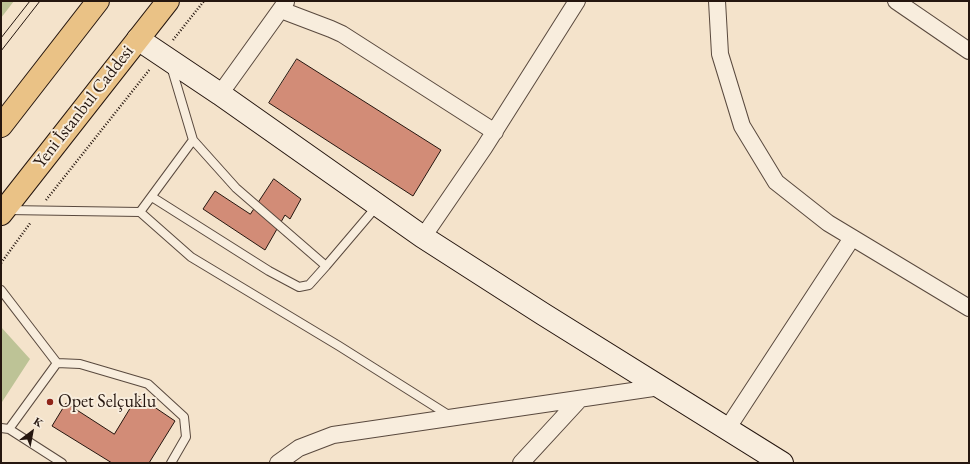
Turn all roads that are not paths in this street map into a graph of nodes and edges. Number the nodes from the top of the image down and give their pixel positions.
1 (98, 1) edge
2 (168, 1) edge
3 (577, 1) edge
4 (717, 1) edge
5 (896, 1) edge
6 (284, 5) edge
7 (138, 39) junction
8 (969, 51) edge
9 (165, 58) junction
10 (220, 94) junction
11 (1, 126) edge
12 (495, 132) junction
13 (193, 140) junction
14 (152, 196) junction
15 (378, 205) junction
16 (2, 212) edge
17 (140, 212) junction
18 (423, 237) junction
19 (852, 238) junction
20 (326, 266) junction
21 (1, 290) edge
22 (969, 308) edge
23 (57, 363) junction
24 (660, 387) junction
25 (580, 399) junction
26 (452, 418) junction
27 (5, 429) edge
28 (728, 429) junction
29 (62, 463) edge
30 (171, 463) edge
31 (278, 463) edge
32 (521, 463) edge
33 (782, 463) edge

1 - 11 highway
2 - 7 highway, Yeni İstanbul Caddesi
3 - 12 street
4 - 19 street
5 - 8 street
6 - 10 street
6 - 12 street
7 - 9 street
7 - 16 highway, Yeni İstanbul Caddesi
9 - 10 street
9 - 13 lane
10 - 15 street
12 - 18 street
13 - 14 lane
13 - 20 lane
14 - 17 lane
14 - 20 lane
15 - 18 street
15 - 20 lane
16 - 17 lane
17 - 26 lane
18 - 24 street
19 - 22 street
19 - 28 street
21 - 23 lane
23 - 27 lane
23 - 30 lane
24 - 25 street
24 - 28 street
25 - 26 street
25 - 32 street
26 - 31 street
27 - 29 lane
28 - 33 street

